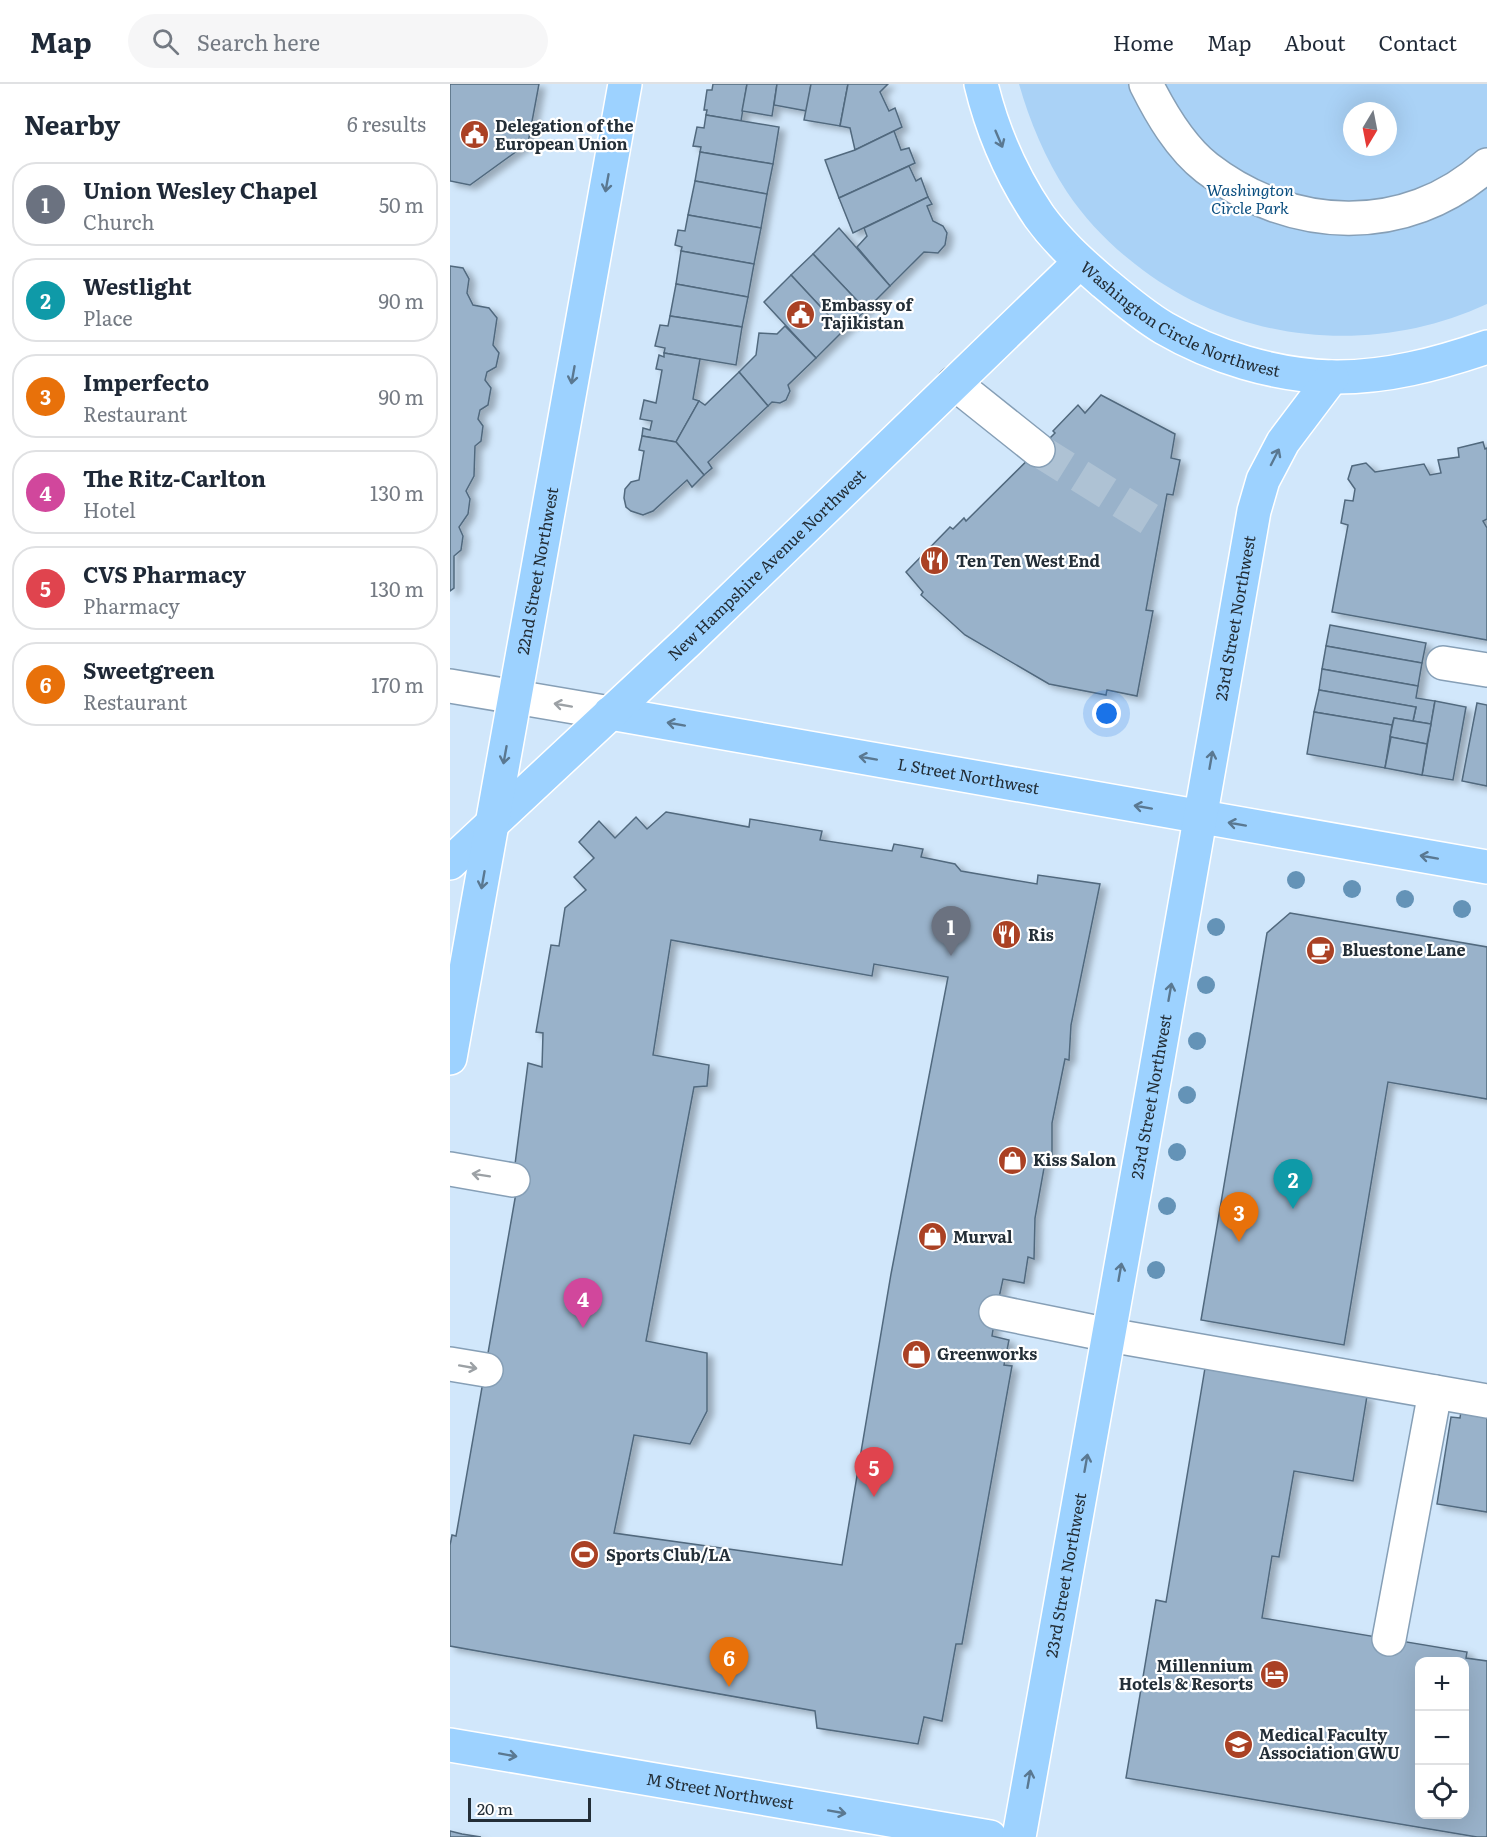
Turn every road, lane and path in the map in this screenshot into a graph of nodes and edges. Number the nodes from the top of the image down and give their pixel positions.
1 (625, 84) edge
2 (981, 84) edge
3 (1146, 84) edge
4 (1487, 165) edge
5 (1080, 262) junction
6 (1487, 347) edge
7 (1332, 376) junction
8 (954, 383) junction
9 (1038, 450) tunnel mouth
10 (1443, 663) dead end
11 (1487, 670) edge
12 (450, 686) edge
13 (516, 697) junction
14 (610, 713) junction
15 (1201, 817) junction
16 (493, 823) junction
17 (450, 863) edge
18 (1487, 867) edge
19 (450, 1058) edge
20 (450, 1169) edge
21 (513, 1180) dead end
22 (996, 1312) dead end
23 (1109, 1335) junction
24 (450, 1364) edge
25 (486, 1370) dead end
26 (1435, 1392) junction
27 (1487, 1401) edge
28 (1389, 1640) dead end
29 (450, 1745) edge
30 (990, 1837) edge
31 (1019, 1837) edge

1 -> 13 main road, 22nd Street Northwest
2 -> 5 main road, Washington Circle Northwest
3 - 4 street
5 - 7 main road, Washington Circle Northwest
5 - 8 main road, New Hampshire Avenue Northwest
6 - 7 main road, Washington Circle Northwest
15 -> 7 main road, 23rd Street Northwest
8 - 9 street
8 - 14 main road, New Hampshire Avenue Northwest
10 - 11 street
12 - 13 street, L Street Northwest
14 -> 13 street, L Street Northwest
13 -> 16 main road, 22nd Street Northwest
15 -> 14 main road, L Street Northwest
14 - 16 main road, New Hampshire Avenue Northwest
18 -> 15 main road, L Street Northwest
23 -> 15 main road, 23rd Street Northwest
16 - 17 main road, New Hampshire Avenue Northwest
16 -> 19 main road, 22nd Street Northwest
21 -> 20 street
22 - 23 street
23 - 26 street
31 -> 23 main road, 23rd Street Northwest
24 -> 25 street
26 - 27 street
26 - 28 street
29 -> 30 main road, M Street Northwest

